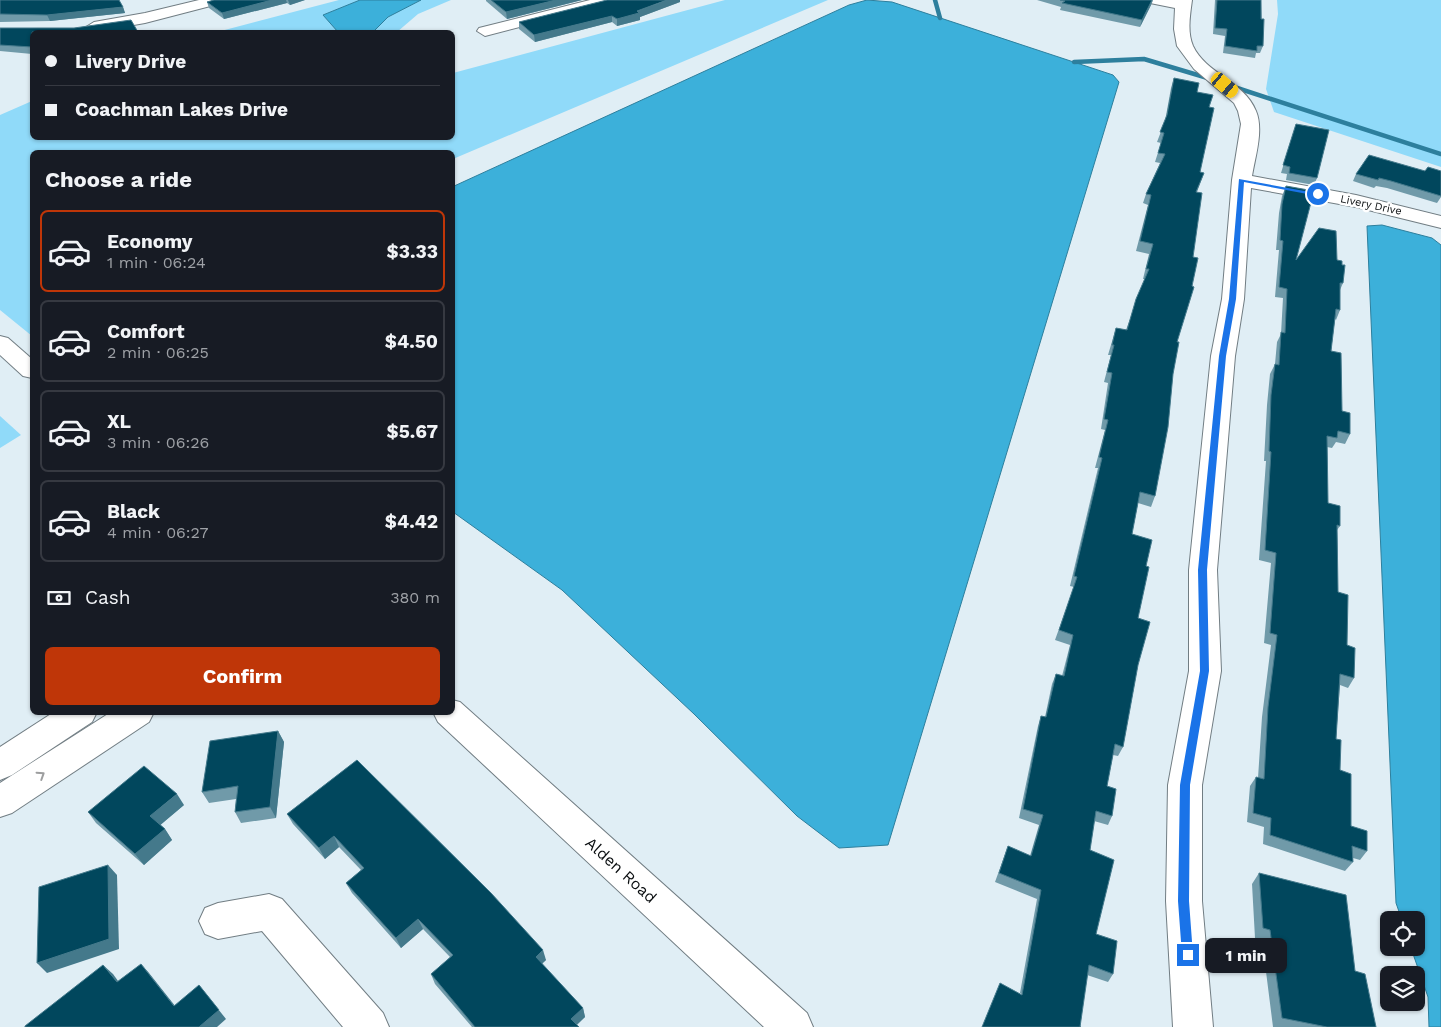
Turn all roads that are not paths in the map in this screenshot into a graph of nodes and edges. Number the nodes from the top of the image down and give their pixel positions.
1 (217, 0) edge
2 (608, 0) edge
3 (1155, 0) edge
4 (584, 2) edge
5 (1184, 2) edge
6 (169, 5) edge
7 (76, 29) edge
8 (485, 31) dead end
9 (1242, 180) junction
10 (1441, 222) edge
11 (0, 344) edge
12 (30, 369) edge
13 (76, 715) edge
14 (133, 715) edge
15 (452, 715) edge
16 (0, 765) edge
17 (0, 802) edge
18 (218, 921) dead end
19 (369, 1027) edge
20 (793, 1027) edge
21 (1193, 1027) edge

1 - 6 street
2 - 4 street
3 - 5 street
4 - 8 street
5 - 9 street
6 - 7 street
9 - 10 street, Livery Drive
9 - 21 street
11 - 12 street
13 - 16 street
17 -> 14 street
15 - 20 street, Alden Road
18 - 19 street

